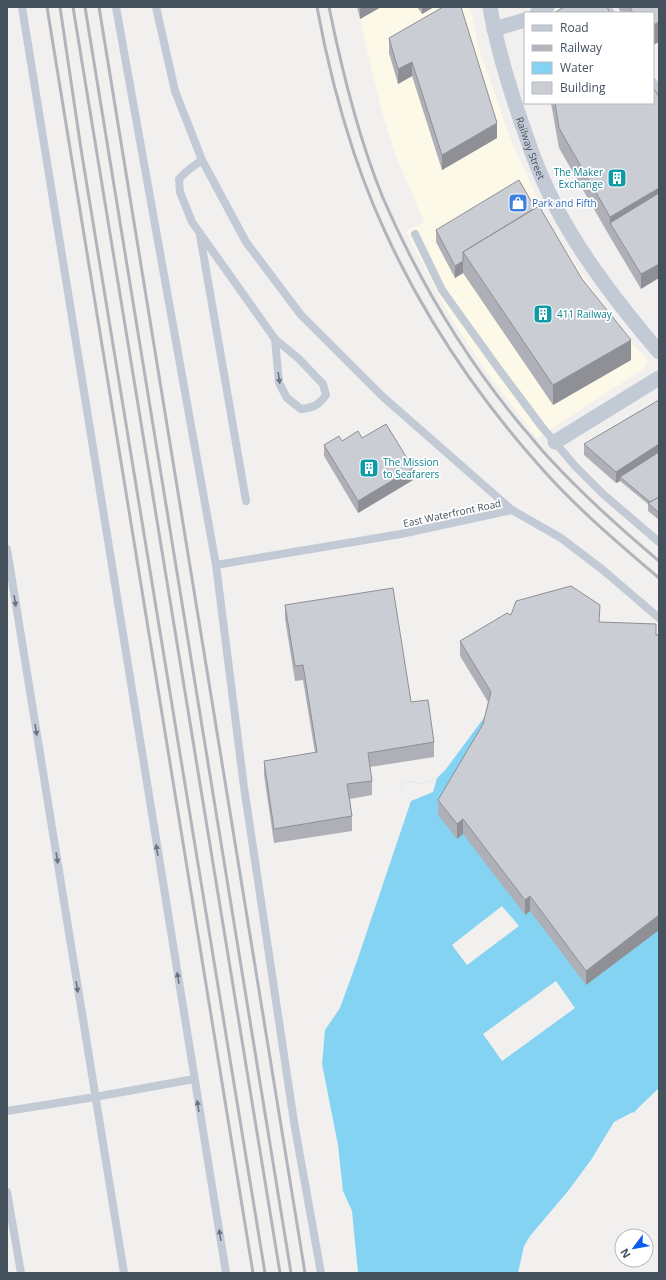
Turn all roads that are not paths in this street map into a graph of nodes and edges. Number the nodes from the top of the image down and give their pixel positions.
1 (22, 7) edge
2 (116, 7) edge
3 (156, 7) edge
4 (490, 7) edge
5 (524, 20) edge
6 (494, 29) junction
7 (202, 160) junction
8 (200, 232) junction
9 (414, 234) dead end
10 (275, 339) junction
11 (659, 352) edge
12 (659, 378) edge
13 (555, 442) junction
14 (246, 501) dead end
15 (512, 510) junction
16 (659, 542) edge
17 (7, 549) edge
18 (216, 565) junction
19 (659, 618) edge
20 (194, 1079) junction
21 (95, 1097) junction
22 (7, 1111) edge
23 (7, 1192) edge
24 (21, 1273) edge
25 (124, 1273) edge
26 (226, 1273) edge
27 (321, 1273) edge

20 -> 1 lane
2 - 18 lane
3 - 7 lane
4 - 6 street, Railway Street
5 - 6 street
6 - 11 street, Railway Street
7 - 8 lane
7 - 15 lane
8 - 10 lane
8 - 14 lane
9 - 13 lane
10 -> 10 lane
12 - 13 street
13 - 16 lane
15 - 18 lane, East Waterfront Road
15 - 19 lane, East Waterfront Road
17 -> 21 lane
18 - 27 lane
20 - 21 lane
26 -> 20 lane
21 - 22 lane
21 - 25 lane
23 - 24 lane

